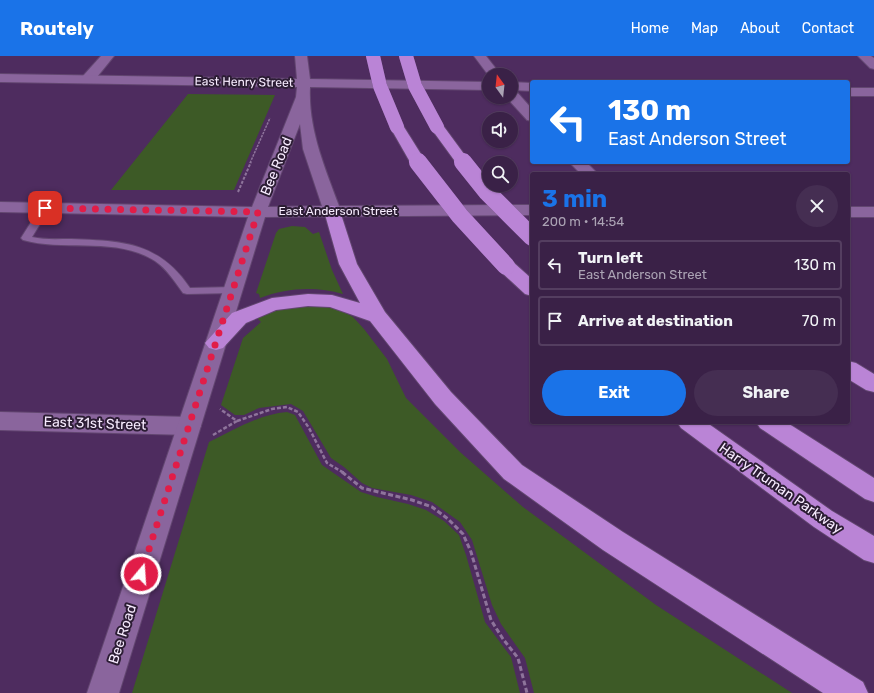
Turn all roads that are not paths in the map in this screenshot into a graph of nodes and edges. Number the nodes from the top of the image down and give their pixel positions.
1 (108, 56) edge
2 (301, 56) edge
3 (373, 56) edge
4 (406, 56) edge
5 (480, 56) edge
6 (864, 56) edge
7 (874, 66) edge
8 (489, 68) edge
9 (0, 78) edge
10 (88, 79) junction
11 (482, 86) edge
12 (518, 86) edge
13 (530, 87) edge
14 (304, 90) junction
15 (850, 92) edge
16 (874, 92) edge
17 (518, 102) edge
18 (530, 115) edge
19 (579, 164) edge
20 (588, 172) edge
21 (0, 207) edge
22 (45, 208) junction
23 (530, 210) edge
24 (332, 211) junction
25 (258, 212) junction
26 (850, 212) edge
27 (874, 212) edge
28 (530, 235) edge
29 (530, 288) edge
30 (233, 290) junction
31 (377, 316) junction
32 (216, 343) junction
33 (850, 370) edge
34 (874, 384) edge
35 (0, 421) edge
36 (692, 424) edge
37 (771, 424) edge
38 (198, 432) junction
39 (874, 491) edge
40 (874, 551) edge
41 (103, 693) edge
42 (852, 693) edge

1 - 10 main road
2 - 14 main road
3 - 29 highway, bridge
4 - 28 highway, bridge
5 - 8 main road
6 - 7 main road
9 - 10 main road, East Henry Street
10 - 14 main road, East Henry Street
11 - 14 main road, East Henry Street
12 - 13 main road
14 - 24 main road
14 - 25 main road, Bee Road
15 - 16 main road
17 - 18 main road
19 - 20 main road
21 - 22 main road, East Anderson Street
22 - 25 main road, East Anderson Street
22 - 30 lane
23 - 24 main road, East Anderson Street
24 - 25 main road, East Anderson Street
24 - 31 highway
25 - 30 main road, Bee Road
26 - 27 main road
30 - 32 main road, Bee Road
31 - 32 highway
31 - 42 highway
32 - 38 main road, Bee Road
33 - 34 highway
35 - 38 main road, East 31st Street
36 - 40 highway, Harry Truman Parkway
37 - 39 highway
38 - 41 main road, Bee Road

